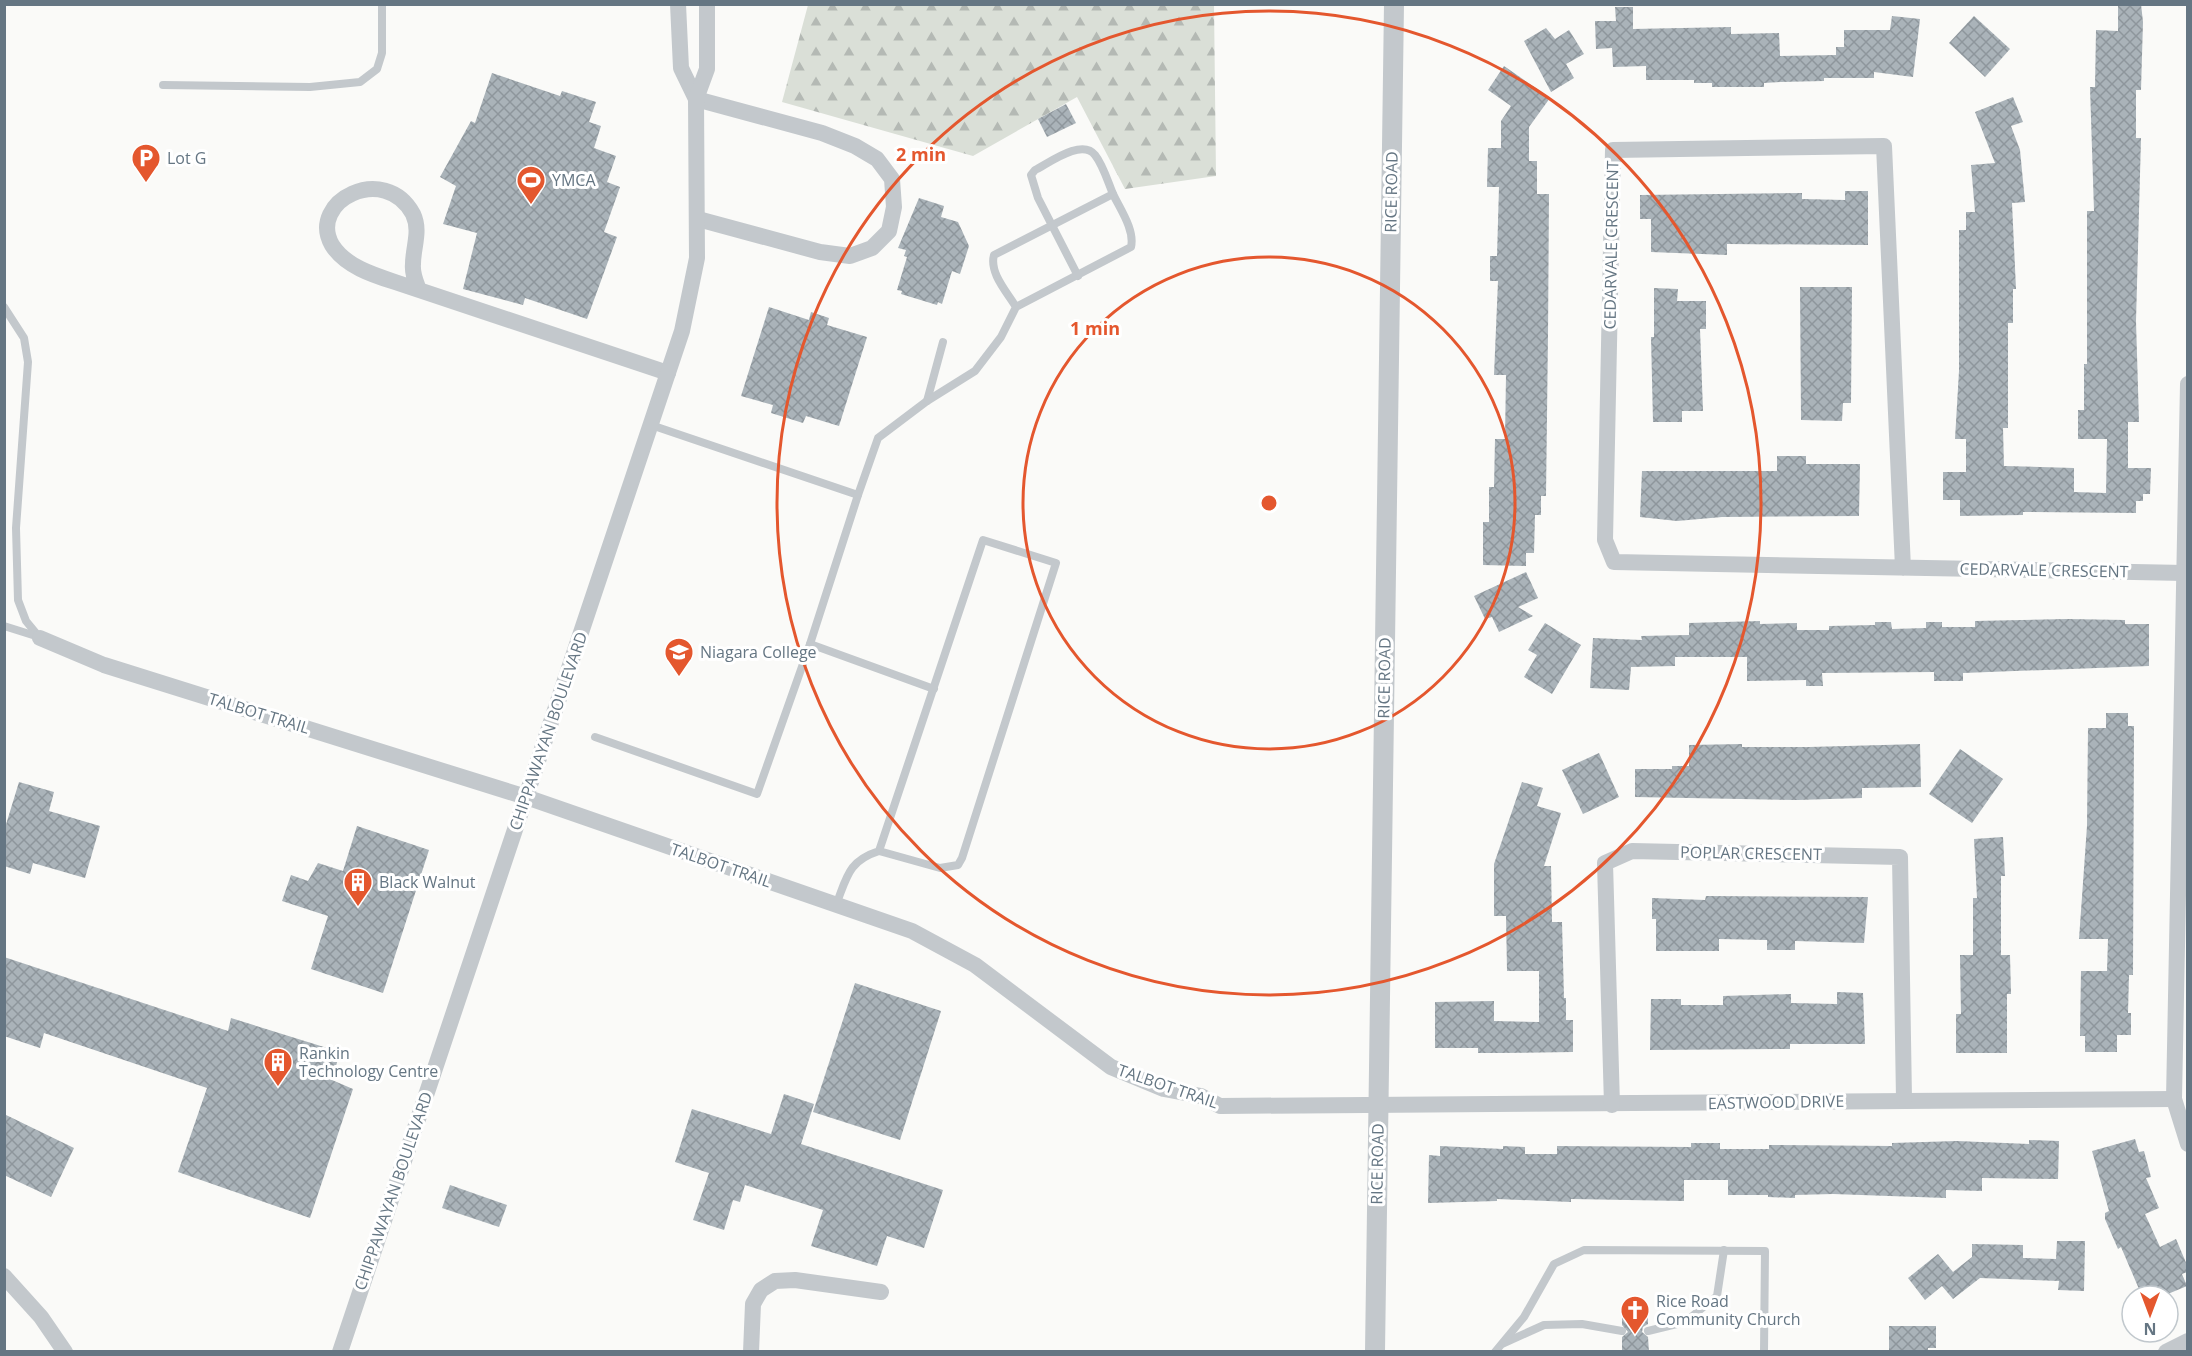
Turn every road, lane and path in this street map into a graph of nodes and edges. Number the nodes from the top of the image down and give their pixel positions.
1 (382, 4) edge
2 (678, 4) edge
3 (707, 4) edge
4 (1394, 4) edge
5 (163, 84) dead end
6 (696, 99) junction
7 (1113, 194) junction
8 (698, 219) junction
9 (1052, 224) junction
10 (1078, 276) junction
11 (419, 290) junction
12 (4, 306) edge
13 (1016, 307) junction
14 (943, 342) dead end
15 (668, 373) junction
16 (2187, 384) edge
17 (927, 401) junction
18 (651, 424) junction
19 (858, 495) junction
20 (1903, 568) junction
21 (2185, 573) junction
22 (4, 626) edge
23 (40, 638) junction
24 (810, 644) junction
25 (934, 689) junction
26 (595, 737) dead end
27 (526, 797) junction
28 (2184, 847) edge
29 (879, 850) junction
30 (836, 905) junction
31 (2174, 1099) junction
32 (1904, 1100) junction
33 (1378, 1105) junction
34 (1612, 1105) junction
35 (2187, 1143) edge
36 (1724, 1250) junction
37 (4, 1276) edge
38 (881, 1292) dead end
39 (1622, 1331) dead end
40 (1648, 1331) dead end
41 (2187, 1341) edge
42 (1502, 1344) junction
43 (65, 1352) edge
44 (340, 1352) edge
45 (751, 1352) edge
46 (1375, 1352) edge
47 (1495, 1352) edge
48 (1764, 1352) edge
49 (2166, 1352) edge

1 - 5 lane
2 - 6 street, CHIPPAWAYAN BOULEVARD
3 - 6 street, CHIPPAWAYAN BOULEVARD
4 - 33 street, RICE ROAD
6 - 8 street, CHIPPAWAYAN BOULEVARD
6 - 8 street
7 - 9 lane
7 - 9 lane
7 - 10 lane
8 - 15 street, CHIPPAWAYAN BOULEVARD
9 - 10 lane
9 - 13 lane
10 - 13 lane
11 - 11 street
11 - 15 street
12 - 23 lane
13 - 17 lane
14 - 17 lane
15 - 18 street, CHIPPAWAYAN BOULEVARD
16 - 21 street
17 - 19 lane
18 - 19 lane
18 - 27 street, CHIPPAWAYAN BOULEVARD
19 - 24 lane
20 - 20 street, CEDARVALE CRESCENT
20 - 21 street, CEDARVALE CRESCENT
21 - 28 street
22 - 23 lane
23 - 27 street, TALBOT TRAIL
24 - 25 lane
24 - 26 lane
25 - 29 lane
25 - 29 lane
27 - 30 street, TALBOT TRAIL
27 - 44 street, CHIPPAWAYAN BOULEVARD
28 - 31 street
29 - 30 lane
30 - 33 street, TALBOT TRAIL
31 - 32 street, EASTWOOD DRIVE
31 - 35 street
32 - 34 street, EASTWOOD DRIVE
32 - 34 street, POPLAR CRESCENT
33 - 34 street, EASTWOOD DRIVE
33 - 46 street, RICE ROAD
36 - 40 lane
36 - 42 lane
36 - 48 lane
37 - 43 street
38 - 45 street
39 - 42 lane
41 - 49 street
42 - 47 lane

